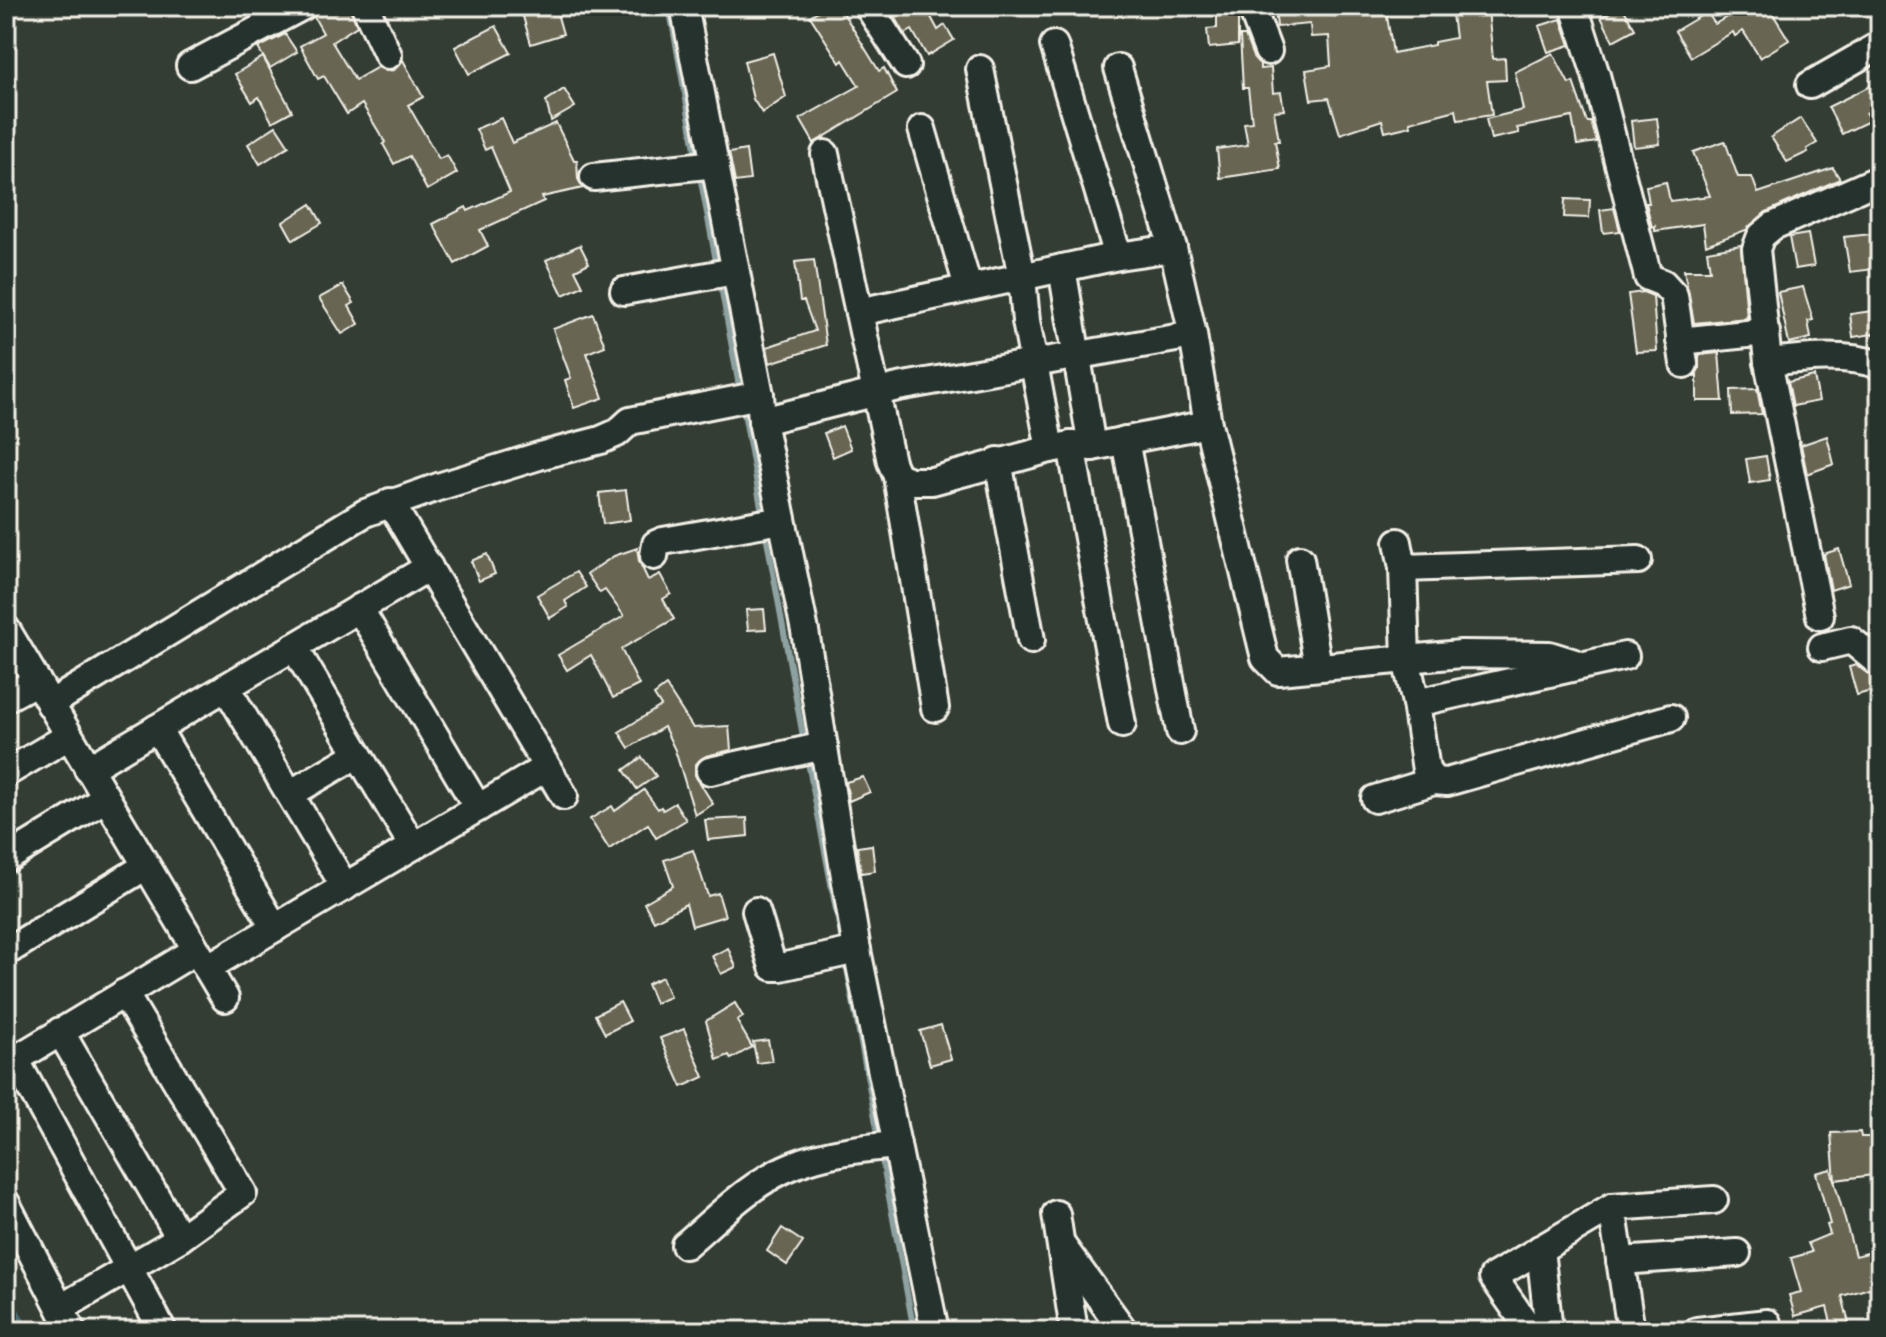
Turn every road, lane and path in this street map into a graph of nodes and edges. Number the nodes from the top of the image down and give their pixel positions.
1 (303, 6) edge
2 (365, 6) edge
3 (684, 6) edge
4 (868, 6) edge
5 (1251, 6) edge
6 (1574, 6) edge
7 (1054, 45) dead end
8 (1880, 45) edge
9 (1268, 51) dead end
10 (388, 55) dead end
11 (906, 65) dead end
12 (190, 66) dead end
13 (1118, 68) dead end
14 (980, 69) dead end
15 (1810, 85) dead end
16 (922, 129) dead end
17 (825, 154) dead end
18 (701, 167) junction
19 (594, 177) dead end
20 (1880, 179) edge
21 (1173, 248) junction
22 (1118, 256) junction
23 (1062, 268) junction
24 (720, 273) junction
25 (1022, 277) junction
26 (968, 287) junction
27 (624, 291) dead end
28 (859, 312) junction
29 (1766, 332) junction
30 (1193, 335) junction
31 (1076, 354) junction
32 (1034, 361) junction
33 (1768, 362) junction
34 (1880, 365) edge
35 (876, 392) junction
36 (757, 404) junction
37 (1208, 424) junction
38 (1125, 440) junction
39 (1071, 447) junction
40 (998, 461) junction
41 (897, 476) junction
42 (390, 502) junction
43 (767, 522) junction
44 (654, 556) dead end
45 (1300, 559) dead end
46 (1638, 560) dead end
47 (429, 567) junction
48 (359, 608) junction
49 (1820, 616) dead end
50 (6, 629) edge
51 (1031, 640) dead end
52 (294, 647) junction
53 (1822, 647) dead end
54 (1625, 656) dead end
55 (1406, 659) junction
56 (1880, 664) edge
57 (1581, 665) junction
58 (1318, 667) junction
59 (37, 681) junction
60 (226, 687) junction
61 (6, 698) edge
62 (1416, 703) junction
63 (50, 704) junction
64 (935, 708) dead end
65 (1671, 718) dead end
66 (1122, 724) dead end
67 (157, 728) junction
68 (1180, 731) dead end
69 (69, 736) junction
70 (811, 749) junction
71 (358, 754) junction
72 (547, 767) junction
73 (88, 769) junction
74 (710, 771) dead end
75 (6, 773) edge
76 (1434, 781) junction
77 (290, 794) junction
78 (564, 796) dead end
79 (106, 798) junction
80 (1375, 799) dead end
81 (478, 808) junction
82 (413, 846) junction
83 (6, 859) edge
84 (146, 866) junction
85 (345, 887) junction
86 (756, 911) dead end
87 (275, 928) junction
88 (852, 951) junction
89 (6, 952) edge
90 (201, 960) junction
91 (124, 993) junction
92 (225, 998) dead end
93 (60, 1031) junction
94 (11, 1062) edge
95 (891, 1145) junction
96 (1714, 1200) dead end
97 (6, 1203) edge
98 (1612, 1207) junction
99 (1056, 1214) dead end
100 (180, 1238) junction
101 (1061, 1244) junction
102 (685, 1245) dead end
103 (1540, 1249) junction
104 (1737, 1253) dead end
105 (1620, 1261) junction
106 (128, 1267) junction
107 (66, 1320) edge
108 (1767, 1323) dead end
109 (163, 1331) edge
110 (935, 1331) edge
111 (1074, 1331) edge
112 (1124, 1331) edge
113 (1531, 1331) edge
114 (1549, 1331) edge
115 (1631, 1331) edge
116 (1697, 1331) edge

1 - 12 street
2 - 10 street
3 - 18 street
4 - 11 street
5 - 9 street
6 - 29 street
7 - 22 street
8 - 15 street
13 - 21 street
14 - 25 street
16 - 26 street
17 - 28 street
18 - 19 street
18 - 24 street
20 - 29 street
21 - 22 street
21 - 30 street
22 - 23 street
23 - 25 street
23 - 31 street
24 - 27 street
24 - 36 street
25 - 26 street
25 - 32 street
26 - 28 street
28 - 35 street
29 - 33 street
30 - 31 street
30 - 37 street
31 - 32 street
31 - 39 street
32 - 35 street
32 - 39 street
33 - 34 street
33 - 49 street
35 - 36 street
35 - 41 street
36 - 42 street
36 - 43 street
37 - 38 street
37 - 58 street
38 - 39 street
38 - 68 street
39 - 40 street
39 - 66 street
40 - 41 street
40 - 51 street
41 - 64 street
42 - 47 street
42 - 63 street
43 - 44 street
43 - 70 street
45 - 58 street
46 - 55 street
47 - 48 street
47 - 72 street
48 - 52 street
48 - 81 street
50 - 59 street
52 - 60 street
52 - 71 street
53 - 56 street
54 - 57 street
55 - 57 street
55 - 58 street
55 - 62 street
57 - 62 street
59 - 61 street
59 - 63 street
60 - 67 street
60 - 77 street
62 - 76 street
63 - 69 street
65 - 76 street
67 - 73 street
67 - 87 street
69 - 73 street
69 - 75 street
70 - 74 street
70 - 88 street
71 - 77 street
71 - 82 street
72 - 78 street
72 - 81 street
73 - 79 street
76 - 80 street
77 - 85 street
79 - 83 street
79 - 84 street
81 - 82 street
82 - 85 street
84 - 89 street
84 - 90 street
85 - 87 street
86 - 88 street
87 - 90 street
88 - 95 street
90 - 91 street
90 - 92 street
91 - 93 street
91 - 100 street
93 - 94 street
93 - 100 street
94 - 106 street
95 - 102 street
95 - 110 street
96 - 98 street
97 - 107 street
98 - 103 street
98 - 105 street
99 - 101 street
100 - 106 street
101 - 111 street
101 - 112 street
103 - 113 street
103 - 114 street
104 - 105 street
105 - 115 street
106 - 107 street
106 - 109 street
108 - 116 street

